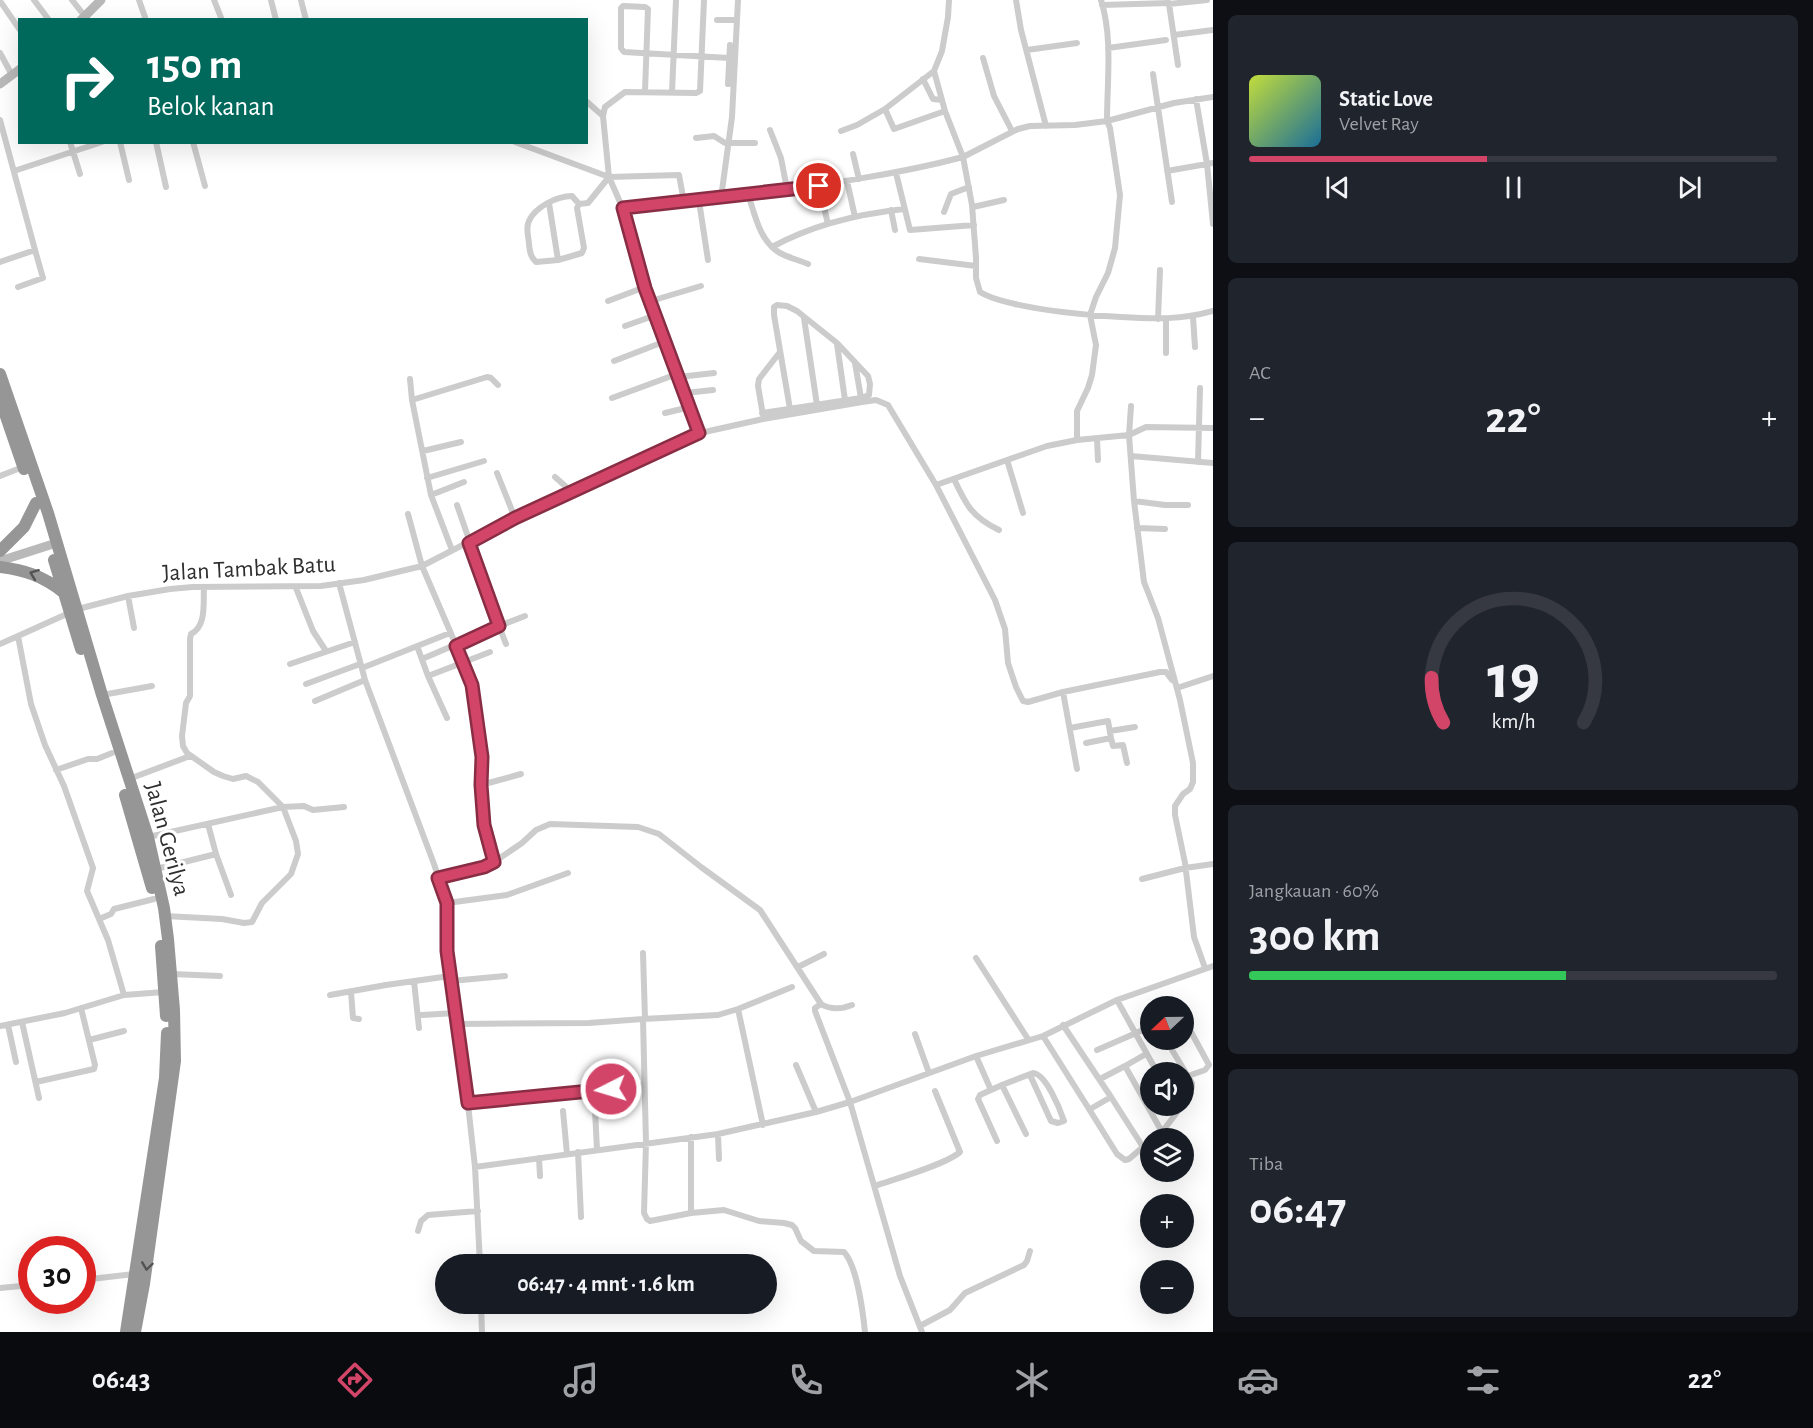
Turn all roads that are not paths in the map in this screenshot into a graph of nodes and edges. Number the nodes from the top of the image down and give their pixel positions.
1 (34, 0) edge
2 (72, 0) edge
3 (101, 0) edge
4 (139, 0) edge
5 (214, 0) edge
6 (271, 0) edge
7 (301, 0) edge
8 (676, 0) edge
9 (683, 0) edge
10 (704, 0) edge
11 (738, 0) edge
12 (949, 0) edge
13 (1016, 0) edge
14 (1207, 0) edge
15 (0, 1) edge
16 (1101, 2) edge
17 (1169, 2) edge
18 (48, 18) edge
19 (85, 18) edge
20 (145, 18) edge
21 (220, 18) edge
22 (276, 18) edge
23 (306, 18) edge
24 (717, 20) dead end
25 (737, 20) junction
26 (18, 27) edge
27 (1213, 30) edge
28 (1174, 35) junction
29 (1166, 40) dead end
30 (1077, 43) dead end
31 (730, 45) dead end
32 (1108, 48) junction
33 (1027, 50) junction
34 (0, 53) edge
35 (646, 54) junction
36 (674, 55) junction
37 (703, 57) junction
38 (729, 58) junction
39 (983, 58) dead end
40 (1178, 65) dead end
41 (934, 71) junction
42 (16, 72) edge
43 (1153, 74) dead end
44 (923, 79) junction
45 (0, 84) edge
46 (728, 84) dead end
47 (645, 91) junction
48 (672, 92) junction
49 (1213, 97) edge
50 (1196, 99) junction
51 (942, 100) junction
52 (588, 103) edge
53 (1157, 108) junction
54 (885, 109) junction
55 (945, 111) junction
56 (603, 116) junction
57 (0, 120) edge
58 (1107, 121) junction
59 (1046, 126) junction
60 (770, 130) dead end
61 (841, 131) dead end
62 (1012, 131) junction
63 (696, 138) dead end
64 (729, 143) junction
65 (755, 143) dead end
66 (71, 144) edge
67 (97, 144) edge
68 (120, 144) edge
69 (156, 144) edge
70 (194, 144) edge
71 (519, 144) edge
72 (74, 153) junction
73 (853, 154) dead end
74 (963, 157) junction
75 (1210, 163) edge
76 (14, 171) junction
77 (1167, 171) junction
78 (896, 173) junction
79 (80, 174) dead end
80 (609, 177) junction
81 (859, 178) junction
82 (129, 180) dead end
83 (847, 181) junction
84 (205, 186) dead end
85 (819, 186) junction
86 (166, 187) dead end
87 (969, 187) junction
88 (787, 189) junction
89 (748, 194) junction
90 (721, 198) junction
91 (1004, 200) dead end
92 (699, 201) junction
93 (684, 202) junction
94 (1172, 202) dead end
95 (549, 203) junction
96 (579, 204) junction
97 (973, 207) junction
98 (623, 208) junction
99 (903, 208) junction
100 (891, 210) junction
101 (944, 212) dead end
102 (855, 217) junction
103 (828, 224) junction
104 (1213, 224) edge
105 (974, 225) junction
106 (895, 230) dead end
107 (772, 247) junction
108 (34, 250) junction
109 (919, 259) dead end
110 (558, 260) junction
111 (708, 260) dead end
112 (0, 262) edge
113 (808, 264) dead end
114 (976, 266) junction
115 (1160, 270) dead end
116 (701, 286) dead end
117 (18, 287) dead end
118 (645, 288) junction
119 (608, 301) dead end
120 (651, 301) junction
121 (1213, 311) edge
122 (656, 315) junction
123 (1090, 315) junction
124 (1193, 317) junction
125 (804, 318) junction
126 (1162, 319) junction
127 (625, 326) dead end
128 (666, 341) junction
129 (837, 344) junction
130 (1195, 347) dead end
131 (780, 352) junction
132 (1166, 353) dead end
133 (614, 361) dead end
134 (855, 363) junction
135 (0, 374) edge
136 (714, 374) dead end
137 (678, 376) junction
138 (410, 379) dead end
139 (498, 385) dead end
140 (1200, 388) dead end
141 (713, 390) dead end
142 (685, 393) junction
143 (612, 398) dead end
144 (861, 398) junction
145 (0, 399) edge
146 (412, 400) junction
147 (844, 400) junction
148 (817, 405) junction
149 (690, 406) junction
150 (1131, 406) dead end
151 (790, 409) junction
152 (665, 412) dead end
153 (763, 416) junction
154 (1199, 428) junction
155 (1213, 428) edge
156 (699, 433) junction
157 (1129, 435) junction
158 (1097, 439) junction
159 (1077, 440) junction
160 (461, 442) dead end
161 (423, 451) junction
162 (1131, 456) junction
163 (1007, 460) junction
164 (1098, 460) dead end
165 (484, 461) dead end
166 (1198, 462) junction
167 (1213, 463) edge
168 (24, 466) junction
169 (497, 473) dead end
170 (0, 476) edge
171 (555, 477) dead end
172 (428, 478) junction
173 (954, 479) junction
174 (464, 482) dead end
175 (936, 485) junction
176 (572, 492) junction
177 (431, 495) junction
178 (1134, 501) junction
179 (457, 505) dead end
180 (1188, 505) dead end
181 (41, 510) junction
182 (1023, 513) dead end
183 (408, 514) dead end
184 (515, 518) junction
185 (1137, 528) junction
186 (1165, 529) dead end
187 (999, 530) dead end
188 (469, 543) junction
189 (50, 545) junction
190 (452, 550) junction
191 (0, 551) edge
192 (0, 561) edge
193 (422, 566) junction
194 (0, 567) edge
195 (339, 583) junction
196 (204, 587) junction
197 (296, 588) junction
198 (63, 592) junction
199 (128, 596) junction
200 (74, 611) junction
201 (525, 616) dead end
202 (499, 626) junction
203 (134, 628) dead end
204 (450, 633) junction
205 (18, 636) junction
206 (355, 642) junction
207 (0, 644) edge
208 (506, 644) dead end
209 (417, 646) junction
210 (456, 646) junction
211 (326, 651) junction
212 (490, 652) dead end
213 (422, 659) junction
214 (463, 662) junction
215 (290, 664) dead end
216 (361, 666) junction
217 (428, 676) junction
218 (1213, 676) edge
219 (365, 680) junction
220 (306, 684) dead end
221 (152, 686) dead end
222 (1177, 688) junction
223 (1063, 692) junction
224 (102, 695) junction
225 (315, 701) dead end
226 (447, 718) dead end
227 (1135, 727) dead end
228 (1070, 728) junction
229 (1111, 735) junction
230 (1086, 743) dead end
231 (112, 753) junction
232 (190, 756) junction
233 (1126, 763) dead end
234 (1077, 769) dead end
235 (56, 770) junction
236 (521, 774) dead end
237 (129, 779) junction
238 (481, 785) junction
239 (283, 807) junction
240 (344, 807) dead end
241 (208, 824) junction
242 (148, 837) junction
243 (216, 854) junction
244 (148, 855) junction
245 (494, 862) junction
246 (1213, 864) edge
247 (1185, 868) junction
248 (156, 869) junction
249 (568, 873) dead end
250 (438, 878) junction
251 (1142, 879) dead end
252 (231, 895) dead end
253 (154, 898) junction
254 (447, 903) junction
255 (165, 916) junction
256 (99, 919) junction
257 (643, 954) dead end
258 (824, 954) dead end
259 (976, 958) dead end
260 (1213, 966) edge
261 (798, 967) junction
262 (1205, 968) junction
263 (172, 974) junction
264 (220, 976) dead end
265 (505, 976) dead end
266 (451, 979) junction
267 (414, 981) junction
268 (792, 987) dead end
269 (164, 992) junction
270 (351, 992) junction
271 (124, 995) junction
272 (330, 996) dead end
273 (1118, 1000) junction
274 (818, 1005) junction
275 (852, 1005) dead end
276 (81, 1008) junction
277 (738, 1009) junction
278 (456, 1013) junction
279 (422, 1015) dead end
280 (359, 1019) dead end
281 (644, 1019) junction
282 (22, 1022) junction
283 (458, 1024) junction
284 (8, 1025) junction
285 (0, 1026) edge
286 (1064, 1026) junction
287 (419, 1028) dead end
288 (1140, 1031) edge
289 (124, 1032) dead end
290 (1136, 1032) junction
291 (915, 1034) dead end
292 (1043, 1036) junction
293 (1194, 1037) edge
294 (1028, 1039) junction
295 (89, 1040) junction
296 (1097, 1050) dead end
297 (1146, 1054) junction
298 (976, 1056) junction
299 (16, 1062) dead end
300 (1151, 1062) edge
301 (796, 1065) dead end
302 (1125, 1066) junction
303 (929, 1073) junction
304 (1030, 1075) junction
305 (1194, 1075) edge
306 (1100, 1080) junction
307 (36, 1082) junction
308 (644, 1085) junction
309 (1002, 1085) junction
310 (594, 1090) junction
311 (991, 1090) junction
312 (935, 1091) dead end
313 (1111, 1097) junction
314 (39, 1098) dead end
315 (850, 1102) junction
316 (468, 1103) junction
317 (1089, 1109) junction
318 (563, 1111) dead end
319 (816, 1112) junction
320 (763, 1125) junction
321 (1160, 1128) edge
322 (718, 1134) junction
323 (1026, 1134) dead end
324 (691, 1137) junction
325 (997, 1141) dead end
326 (1140, 1142) edge
327 (646, 1143) junction
328 (597, 1150) junction
329 (1140, 1150) edge
330 (578, 1152) junction
331 (567, 1154) junction
332 (157, 1157) junction
333 (539, 1158) junction
334 (719, 1159) dead end
335 (475, 1167) junction
336 (540, 1176) dead end
337 (875, 1186) junction
338 (478, 1211) junction
339 (691, 1213) junction
340 (581, 1217) dead end
341 (418, 1231) dead end
342 (1030, 1251) dead end
343 (480, 1254) edge
344 (134, 1274) junction
345 (96, 1278) edge
346 (18, 1286) edge
347 (0, 1288) edge
348 (481, 1314) edge
349 (921, 1329) edge
350 (126, 1332) edge
351 (135, 1332) edge
352 (482, 1332) edge
353 (865, 1332) edge

1 - 18 street
2 - 19 street
3 - 19 main road
4 - 20 street
5 - 21 street
6 - 22 street
7 - 23 street
8 - 9 street
8 - 36 street
10 - 37 street
11 - 25 street
12 - 41 street
13 - 33 street
14 - 17 street
15 - 26 street
16 - 17 street
16 - 32 street
17 - 28 street
24 - 25 street
25 - 64 street
27 - 28 street
28 - 40 street
29 - 32 street
30 - 33 street
31 - 38 street
32 - 58 street
33 - 59 street
34 - 42 street
35 - 35 street
35 - 36 street
35 - 47 street
36 - 37 street
36 - 48 street
37 - 38 street
37 - 48 street
38 - 46 street
39 - 62 street
41 - 44 street
41 - 51 street
42 - 45 main road
43 - 53 street
44 - 51 street
44 - 54 street
47 - 48 street
47 - 56 street
49 - 50 street
50 - 53 street
50 - 75 street
51 - 55 street
52 - 56 street
53 - 58 street
53 - 77 street
54 - 55 street
54 - 61 street
55 - 74 street
56 - 80 street
57 - 76 street
58 - 59 street
58 - 123 street
59 - 62 street
60 - 88 street
62 - 74 street
63 - 64 street
64 - 65 street
64 - 90 street
66 - 72 street
67 - 72 street
68 - 82 street
69 - 86 street
70 - 84 street
71 - 80 street
72 - 76 street
72 - 79 street
73 - 81 street
74 - 78 street
74 - 87 street
75 - 77 street
75 - 104 street
76 - 108 street
77 - 94 street
78 - 81 street
78 - 99 street
80 - 93 street
80 - 96 street
80 - 98 street
81 - 83 street
83 - 85 street
83 - 102 street
85 - 88 street
85 - 103 street
87 - 97 street
87 - 101 street
88 - 89 street
89 - 90 street
89 - 107 street
90 - 92 street
91 - 97 street
92 - 93 street
92 - 111 street
93 - 98 street
95 - 96 street
95 - 110 street
95 - 110 street
96 - 110 street
97 - 105 street
98 - 118 street
99 - 100 street
99 - 105 street
100 - 102 street
100 - 106 street
102 - 103 street
103 - 107 street
105 - 114 street
107 - 113 street
108 - 112 street
108 - 117 street
109 - 114 street
114 - 123 street
115 - 126 street
116 - 120 street
118 - 119 street
118 - 120 street
120 - 122 street
121 - 124 street
122 - 127 street
122 - 128 street
123 - 126 street
123 - 159 street
124 - 126 street
124 - 130 street
125 - 129 street
125 - 131 street
125 - 148 street
126 - 132 street
128 - 133 street
128 - 137 street
129 - 134 street
129 - 147 street
131 - 151 street
131 - 153 street
134 - 144 street
134 - 144 street
135 - 181 highway, Jalan Gerilya
136 - 137 street
137 - 142 street
137 - 143 street
138 - 146 street
139 - 146 street
140 - 154 street
141 - 142 street
142 - 149 street
144 - 147 street
145 - 168 highway, Jalan Gerilya
146 - 161 street
147 - 148 street
148 - 151 street
149 - 152 street
149 - 156 street
150 - 157 street
151 - 153 street
153 - 156 street, Jalan Tambak Batu
153 - 175 street
154 - 155 street
154 - 157 street
154 - 166 street
156 - 176 street, Jalan Tambak Batu
157 - 158 street
157 - 162 street
158 - 159 street
158 - 164 street
159 - 163 street
160 - 161 street
161 - 172 street
162 - 166 street
162 - 178 street
163 - 173 street
163 - 182 street
165 - 172 street
166 - 167 street
168 - 170 street
168 - 181 highway, Jalan Gerilya
169 - 184 street
171 - 176 street
172 - 177 street
173 - 175 street
173 - 187 street
174 - 177 street
175 - 223 street
176 - 184 street, Jalan Tambak Batu
177 - 190 street
178 - 180 street
178 - 185 street
179 - 188 street
181 - 189 highway, Jalan Gerilya
181 - 191 highway
181 - 200 highway, Jalan Gerilya
183 - 193 street
184 - 188 street, Jalan Tambak Batu
185 - 186 street
185 - 222 street
188 - 190 street, Jalan Tambak Batu
188 - 202 street
189 - 192 main road
189 - 198 highway, Jalan Gerilya
190 - 193 street, Jalan Tambak Batu
193 - 195 street, Jalan Tambak Batu
193 - 204 street
198 -> 194 highway
195 - 197 street, Jalan Tambak Batu
195 - 206 street
196 - 197 street, Jalan Tambak Batu
196 - 199 street, Jalan Tambak Batu
196 - 232 street
197 - 211 street
198 - 200 highway, Jalan Gerilya
199 - 200 street, Jalan Tambak Batu
199 - 203 street
200 - 205 street, Jalan Tambak Batu
200 - 224 highway, Jalan Gerilya
200 - 231 highway, Jalan Gerilya
201 - 202 street
202 - 208 street
202 - 210 street
204 - 209 street
204 - 210 street
205 - 207 street, Jalan Tambak Batu
205 - 235 street
206 - 211 street
206 - 216 street
209 - 213 street
209 - 216 street
210 - 213 street
210 - 214 street
211 - 215 street
212 - 214 street
213 - 217 street
214 - 217 street
214 - 238 street
216 - 219 street
216 - 220 street
217 - 226 street
218 - 222 street
219 - 225 street
219 - 250 street
221 - 224 street
222 - 223 street
222 - 247 street
223 - 228 street
224 - 237 highway, Jalan Gerilya
227 - 229 street
228 - 229 street
228 - 234 street
229 - 230 street
229 - 233 street
231 - 235 street
231 - 244 highway, Jalan Gerilya
232 - 237 street
232 - 239 street
235 - 256 street
236 - 238 street
237 - 242 highway, Jalan Gerilya
238 - 245 street
239 - 240 street
239 - 241 street
239 - 255 street
241 - 242 street
241 - 243 street
242 - 244 highway, Jalan Gerilya
243 - 248 street
243 - 252 street
244 - 248 highway, Jalan Gerilya
244 - 253 highway, Jalan Gerilya
245 - 250 street
245 - 261 street
246 - 247 street
247 - 251 street
247 - 262 street
248 - 255 highway, Jalan Gerilya
249 - 254 street
250 - 254 street
253 - 256 street
253 - 269 highway, Jalan Gerilya
254 - 266 street
255 - 263 highway, Jalan Gerilya
256 - 271 street
257 - 281 street
258 - 261 street
259 - 294 street
260 - 262 street
261 - 274 street
262 - 273 street
263 - 264 street
263 - 332 highway, Jalan Gerilya
265 - 266 street
266 - 267 street
266 - 278 street
267 - 270 street
267 - 287 street
268 - 277 street
269 - 271 street
269 - 332 highway, Jalan Gerilya
270 - 272 street
270 - 280 street
271 - 276 street
273 - 286 street
273 - 290 street
274 - 275 street
274 - 315 street
276 - 282 street
276 - 295 street
277 - 281 street
277 - 320 street
278 - 279 street
278 - 283 street
281 - 283 street
281 - 308 street
282 - 284 street
282 - 307 street
283 - 316 street
284 - 285 street
284 - 299 street
286 - 292 street
286 - 306 street
288 - 290 street
289 - 295 street
290 - 296 street
290 - 297 street
291 - 303 street
292 - 294 street
292 - 317 street
293 - 305 street
294 - 298 street
295 - 307 street
297 - 300 street
297 - 302 street
298 - 303 street
298 - 311 street
301 - 319 street
302 - 306 street
302 - 321 street
303 - 315 street
304 - 304 street
304 - 309 street
306 - 313 street
307 - 314 street
308 - 310 street
308 - 327 street
309 - 311 street
309 - 323 street
310 - 316 street
310 - 328 street
311 - 325 street
312 - 337 street
313 - 317 street
313 - 326 street
315 - 319 street
315 - 337 street
316 - 335 street
317 - 329 street
318 - 331 street
319 - 320 street
320 - 322 street
322 - 324 street
322 - 334 street
324 - 327 street
324 - 339 street
327 - 328 street
327 - 339 street
328 - 330 street
330 - 331 street
330 - 340 street
331 - 333 street
332 - 344 highway, Jalan Gerilya
332 -> 351 highway, Jalan Gerilya
333 - 335 street
333 - 336 street
335 - 338 street
337 - 349 street
338 - 341 street
338 - 343 street
339 - 353 street
342 - 349 street
344 - 345 street
344 - 350 highway, Jalan Gerilya
346 - 347 street
348 - 352 street

